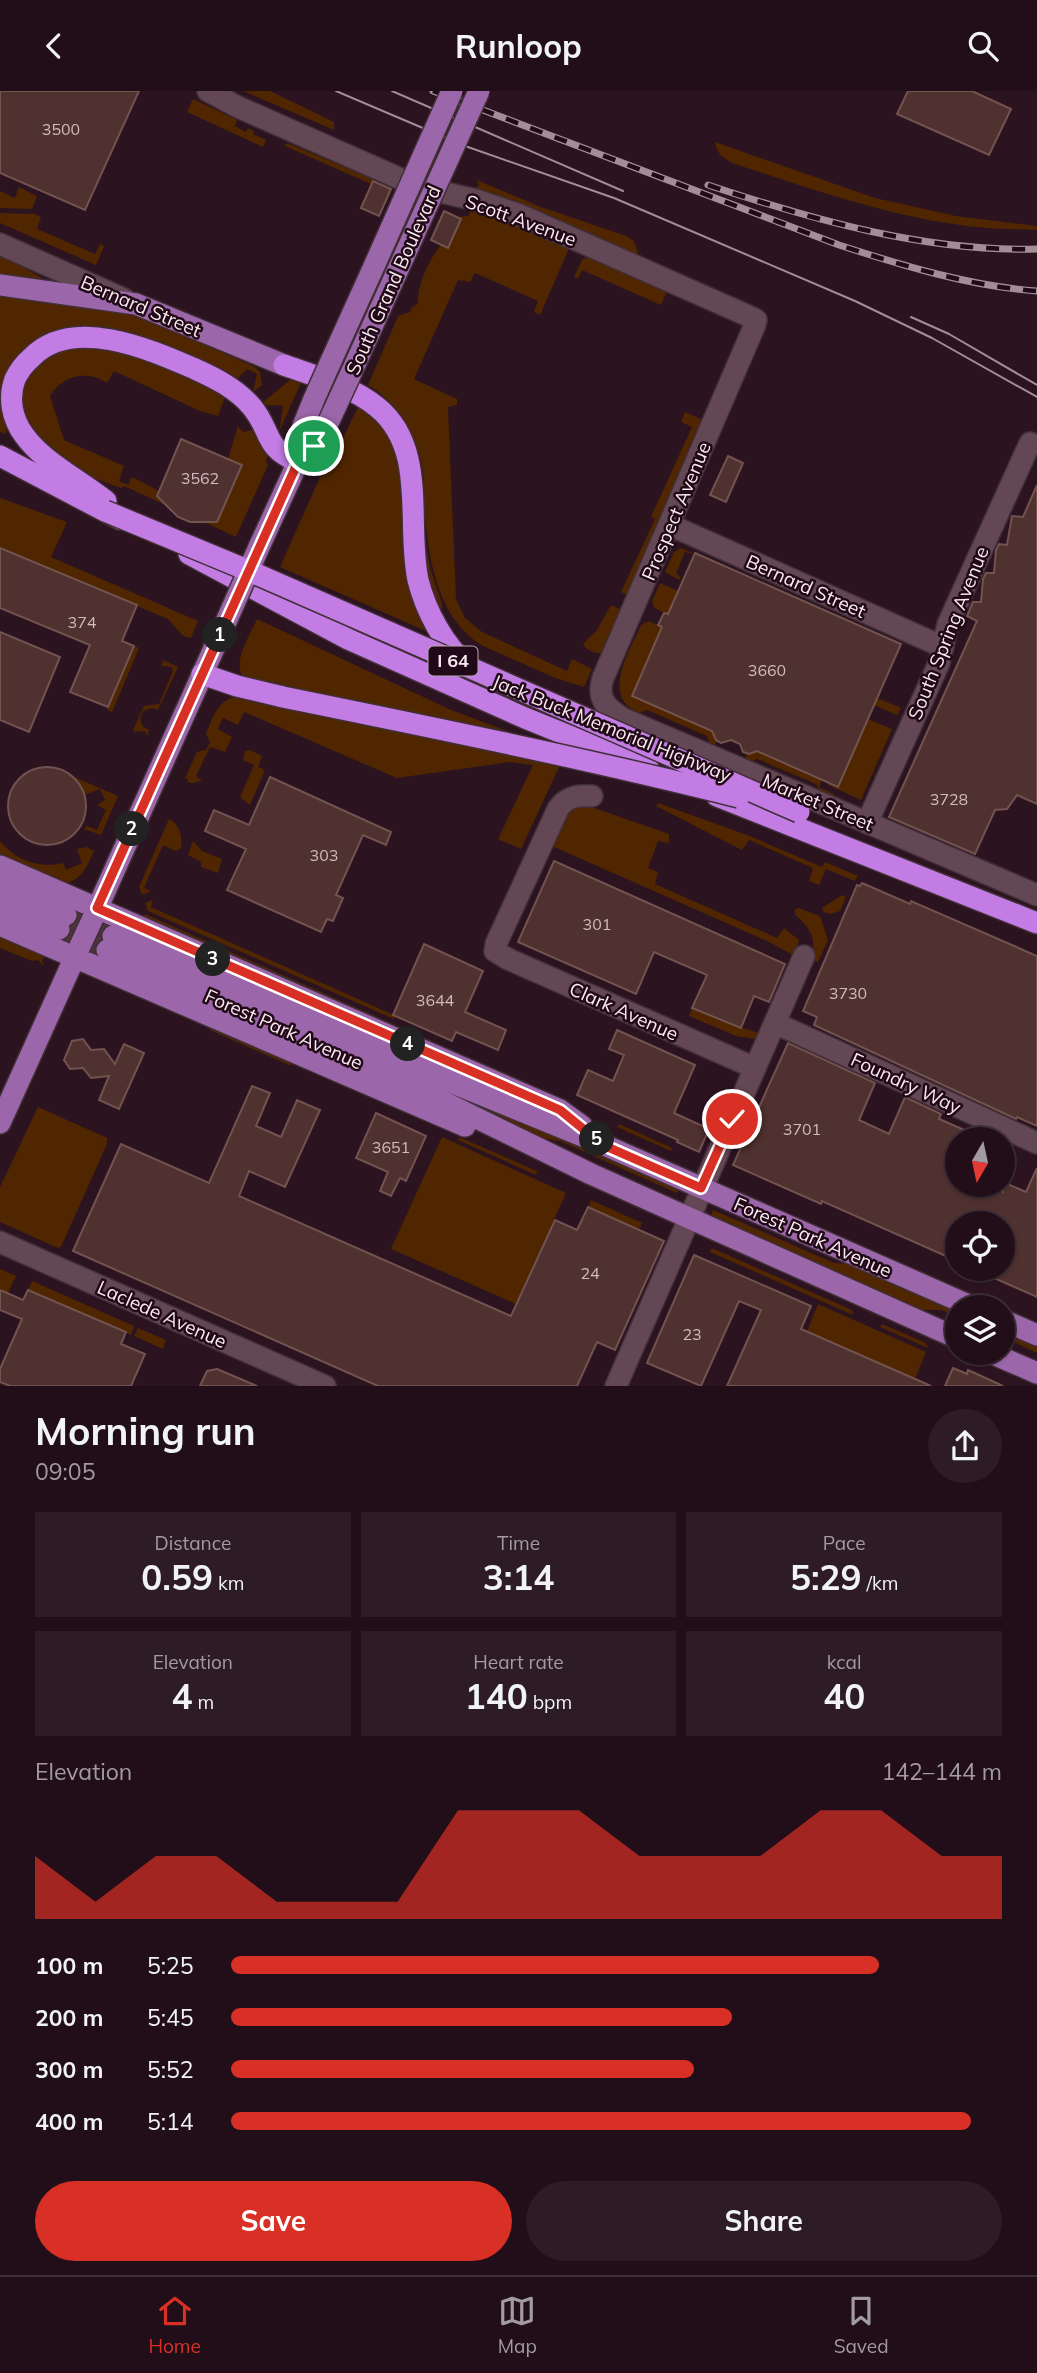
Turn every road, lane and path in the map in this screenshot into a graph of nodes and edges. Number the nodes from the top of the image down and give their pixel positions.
1 (208, 91) edge
2 (453, 91) edge
3 (479, 91) edge
4 (0, 244) edge
5 (0, 285) edge
6 (136, 304) junction
7 (755, 320) joint
8 (284, 365) joint
9 (1030, 443) dead end
10 (0, 456) edge
11 (298, 462) junction
12 (0, 471) edge
13 (670, 525) junction
14 (134, 526) junction
15 (943, 647) junction
16 (202, 674) junction
17 (602, 702) joint
18 (525, 718) junction
19 (592, 796) dead end
20 (799, 813) junction
21 (867, 823) junction
22 (0, 866) edge
23 (0, 888) edge
24 (1037, 895) edge
25 (0, 905) edge
26 (95, 913) junction
27 (1037, 916) edge
28 (1037, 923) edge
29 (0, 925) edge
30 (77, 953) junction
31 (804, 956) dead end
32 (775, 1023) junction
33 (754, 1068) junction
34 (0, 1123) edge
35 (1037, 1143) edge
36 (603, 1145) junction
37 (591, 1174) junction
38 (701, 1188) junction
39 (688, 1218) junction
40 (0, 1242) edge
41 (946, 1295) edge
42 (1015, 1325) edge
43 (945, 1333) edge
44 (1037, 1335) edge
45 (1015, 1363) edge
46 (1037, 1373) edge
47 (325, 1386) edge
48 (616, 1386) edge

1 - 7 street, Scott Avenue
2 - 11 main road, South Grand Boulevard, bridge
3 - 11 main road, South Grand Boulevard, bridge
4 - 6 street, Bernard Street
5 - 6 main road
6 - 8 main road, Bernard Street
7 - 13 street, Prospect Avenue
8 - 18 highway
9 - 15 street, South Spring Avenue
10 - 14 highway, Jack Buck Memorial Highway / I 64
11 - 14 highway
11 - 16 main road, South Grand Boulevard, bridge
12 - 20 highway, Jack Buck Memorial Highway / I 64, bridge
13 - 15 street, Bernard Street
13 - 17 street, Prospect Avenue
14 - 18 highway, Jack Buck Memorial Highway / I 64
15 - 21 street, South Spring Avenue
16 - 20 highway, bridge
16 - 26 main road, South Grand Boulevard
17 - 21 street, Market Street
18 - 28 highway, Jack Buck Memorial Highway / I 64
19 - 33 street, Clark Avenue
20 - 27 highway, Jack Buck Memorial Highway / I 64
21 - 24 street, Market Street
22 - 26 main road
23 - 25 main road
26 - 30 main road, South Grand Boulevard, bridge
26 - 36 main road
29 - 30 main road
30 - 34 main road, South Grand Boulevard
30 - 37 main road
31 - 32 street
32 - 33 street
32 - 35 street, Foundry Way
33 - 38 street
36 - 37 main road, Forest Park Avenue
36 - 38 main road, Forest Park Avenue
37 - 39 main road, Forest Park Avenue
38 - 39 street
38 - 41 main road, Forest Park Avenue
39 - 43 main road, Forest Park Avenue
39 - 48 street
40 - 47 street, Laclede Avenue
42 - 44 main road
45 - 46 main road

